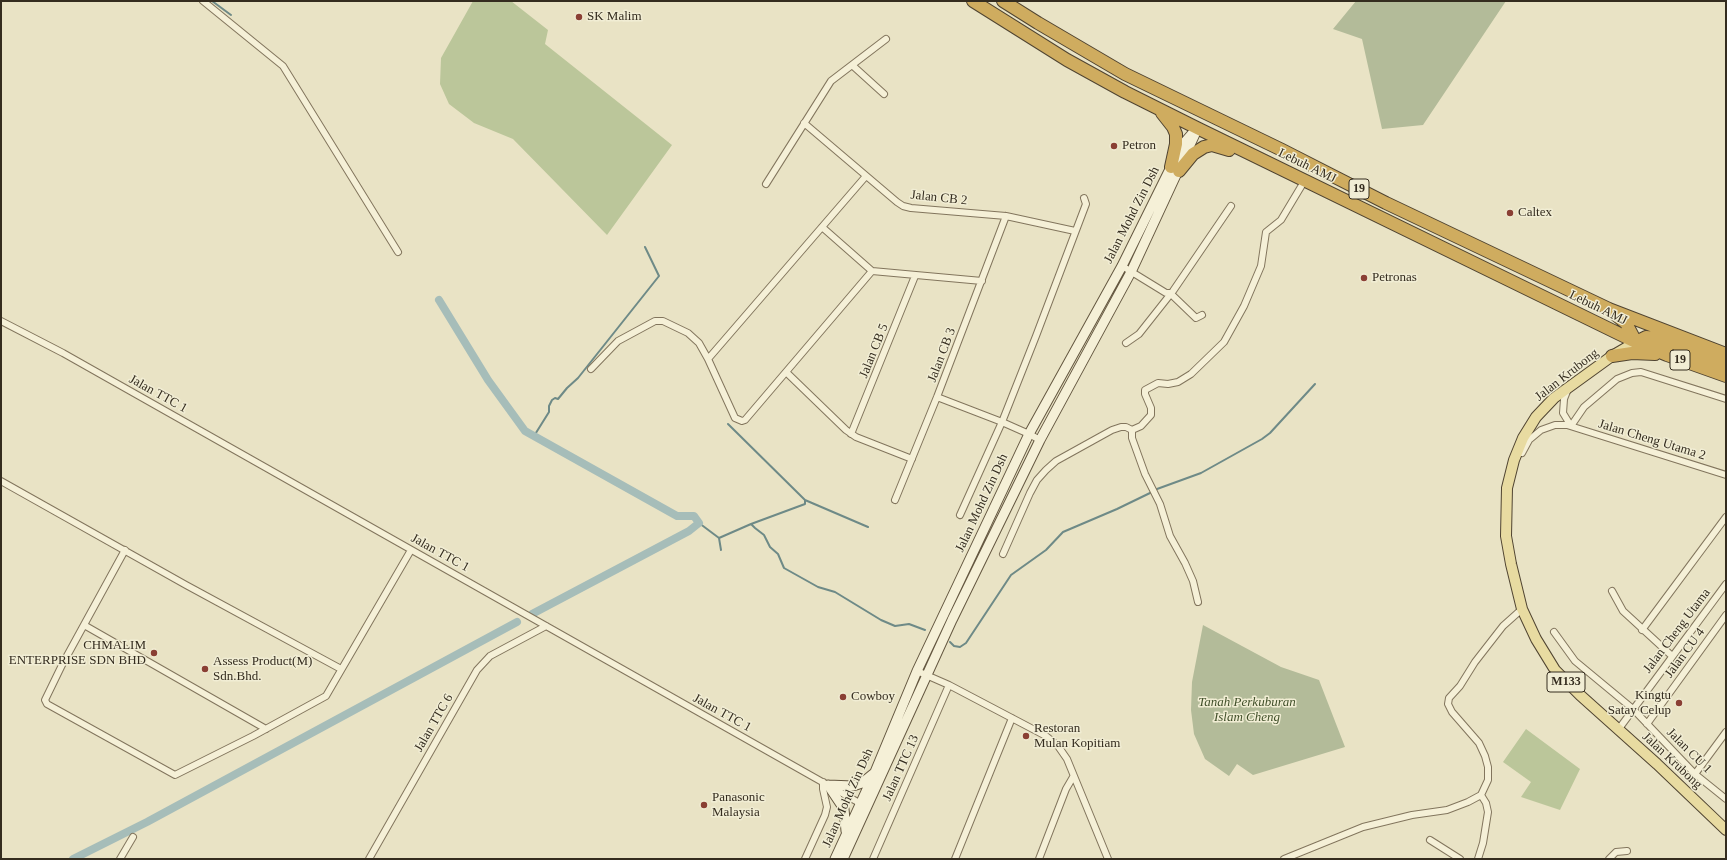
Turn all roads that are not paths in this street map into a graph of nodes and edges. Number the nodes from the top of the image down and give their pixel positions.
1 (203, 1) edge
2 (973, 1) edge
3 (1003, 1) edge
4 (886, 39) dead end
5 (1087, 52) junction
6 (852, 65) junction
7 (884, 94) dead end
8 (1159, 109) junction
9 (804, 123) junction
10 (1197, 128) junction
11 (1261, 140) junction
12 (1264, 160) junction
13 (1175, 169) junction
14 (866, 176) junction
15 (1305, 180) junction
16 (766, 184) dead end
17 (1084, 198) dead end
18 (1231, 206) dead end
19 (1006, 216) junction
20 (822, 227) junction
21 (1075, 231) junction
22 (398, 252) dead end
23 (1122, 266) junction
24 (872, 271) junction
25 (1131, 272) junction
26 (915, 276) junction
27 (982, 281) junction
28 (1170, 294) junction
29 (1609, 309) junction
30 (1202, 315) dead end
31 (2, 323) edge
32 (1610, 329) junction
33 (1636, 342) junction
34 (1126, 343) dead end
35 (1726, 354) edge
36 (1612, 356) junction
37 (708, 359) junction
38 (1686, 362) junction
39 (1726, 364) edge
40 (591, 368) dead end
41 (786, 372) junction
42 (1726, 376) edge
43 (1570, 386) junction
44 (937, 397) junction
45 (1726, 399) edge
46 (1002, 422) junction
47 (1571, 426) junction
48 (1132, 430) junction
49 (851, 434) junction
50 (1030, 434) junction
51 (1040, 440) junction
52 (912, 459) junction
53 (1726, 475) edge
54 (1508, 479) junction
55 (1, 480) edge
56 (895, 500) dead end
57 (960, 515) dead end
58 (1726, 517) edge
59 (125, 550) junction
60 (411, 550) junction
61 (1002, 554) dead end
62 (1726, 584) edge
63 (1612, 591) dead end
64 (1198, 602) dead end
65 (1522, 609) junction
66 (1726, 615) edge
67 (84, 625) junction
68 (546, 626) junction
69 (1642, 630) junction
70 (1554, 632) dead end
71 (1672, 656) junction
72 (341, 669) junction
73 (917, 670) junction
74 (928, 674) junction
75 (949, 685) junction
76 (1633, 709) junction
77 (1012, 718) junction
78 (1647, 724) junction
79 (266, 729) junction
80 (1618, 730) junction
81 (1726, 732) edge
82 (875, 772) junction
83 (1695, 774) junction
84 (1073, 777) junction
85 (826, 784) junction
86 (1481, 795) junction
87 (1726, 799) edge
88 (864, 805) junction
89 (1726, 830) edge
90 (846, 836) junction
91 (134, 837) dead end
92 (1430, 840) dead end
93 (1627, 851) dead end
94 (123, 858) edge
95 (1042, 858) edge
96 (369, 859) edge
97 (805, 859) edge
98 (836, 859) edge
99 (843, 859) edge
100 (873, 859) edge
101 (955, 859) edge
102 (1108, 859) edge
103 (1284, 859) edge
104 (1460, 859) edge
105 (1478, 859) edge
106 (1609, 859) edge

1 - 22 street
2 - 8 highway, Lebuh AMJ / 19
3 - 5 highway, Lebuh AMJ / 19
4 - 6 street
5 - 10 highway
5 - 11 highway, Lebuh AMJ / 19
6 - 7 street
6 - 9 street
8 - 10 highway, Lebuh AMJ / 19
8 - 13 highway
9 - 14 street, Jalan CB 2
9 - 16 street
10 - 11 highway
10 - 12 highway, Lebuh AMJ / 19
10 - 13 main road
11 - 29 highway, Lebuh AMJ / 19
12 - 13 highway
12 - 15 highway, Lebuh AMJ / 19
13 - 23 main road, Jalan Mohd Zin Dsh
13 - 25 main road, Jalan Mohd Zin Dsh
14 - 19 street, Jalan CB 2
14 - 20 street
15 - 32 highway, Lebuh AMJ / 19
15 - 48 street
17 - 21 street
18 - 28 street
19 - 21 street, Jalan CB 2
19 - 27 street, Jalan CB 3
20 - 24 street
20 - 37 street
21 - 46 street
23 - 25 street
23 - 50 main road, Jalan Mohd Zin Dsh
24 - 26 street
24 - 41 street
25 - 28 street
25 - 51 main road, Jalan Mohd Zin Dsh
26 - 27 street
26 - 49 street, Jalan CB 5
27 - 44 street, Jalan CB 3
28 - 30 street
28 - 34 street
29 - 33 highway
29 - 35 highway, Lebuh AMJ / 19
31 - 60 street, Jalan TTC 1
32 - 33 highway, Lebuh AMJ / 19
32 - 36 highway
33 - 36 main road, Jalan Krubong / M133
33 - 38 highway, Lebuh AMJ / 19
33 - 39 highway
36 - 38 highway
36 - 43 main road, Jalan Krubong / M133
37 - 40 street
37 - 41 street
38 - 42 highway, Lebuh AMJ / 19
41 - 49 street
43 - 47 street
43 - 54 main road, Jalan Krubong / M133
44 - 46 street
44 - 52 street, Jalan CB 3
45 - 47 street
46 - 50 street
46 - 57 street
47 - 53 street, Jalan Cheng Utama 2
47 - 54 street, Jalan Cheng Utama 2
48 - 61 street
48 - 64 street
49 - 52 street
50 - 51 street
50 - 73 main road, Jalan Mohd Zin Dsh
51 - 74 main road, Jalan Mohd Zin Dsh
52 - 56 street, Jalan CB 3
54 - 65 main road, Jalan Krubong / M133
55 - 59 street
58 - 69 street
59 - 67 street
59 - 72 street
60 - 68 street, Jalan TTC 1
60 - 72 street
62 - 71 street, Jalan Cheng Utama
63 - 69 street
65 - 80 main road, Jalan Krubong / M133
65 - 86 street
66 - 78 street, Jalan CU 4
67 - 79 street
67 - 79 street
68 - 85 street, Jalan TTC 1
68 - 96 street, Jalan TTC 6
69 - 71 street
70 - 76 street, Jalan CU 1
71 - 76 street, Jalan Cheng Utama
72 - 79 street
73 - 74 street
73 - 82 main road, Jalan Mohd Zin Dsh
74 - 75 street
74 - 88 main road, Jalan Mohd Zin Dsh
75 - 77 street
75 - 100 street, Jalan TTC 13
76 - 78 street, Jalan CU 1
76 - 80 street, Jalan Cheng Utama
77 - 84 street
77 - 101 street
78 - 83 street, Jalan CU 1
80 - 89 main road, Jalan Krubong / M133
81 - 83 street
82 - 85 main road
82 - 88 main road, Jalan Mohd Zin Dsh
83 - 87 street, Jalan CU 1
84 - 95 street
84 - 102 street
85 - 88 street, Jalan TTC 1
85 - 90 main road
85 - 97 street
86 - 103 street
86 - 105 street
88 - 90 main road, Jalan Mohd Zin Dsh
88 - 99 main road, Jalan Mohd Zin Dsh
90 - 98 main road, Jalan Mohd Zin Dsh
91 - 94 street
92 - 104 street
93 - 106 street

